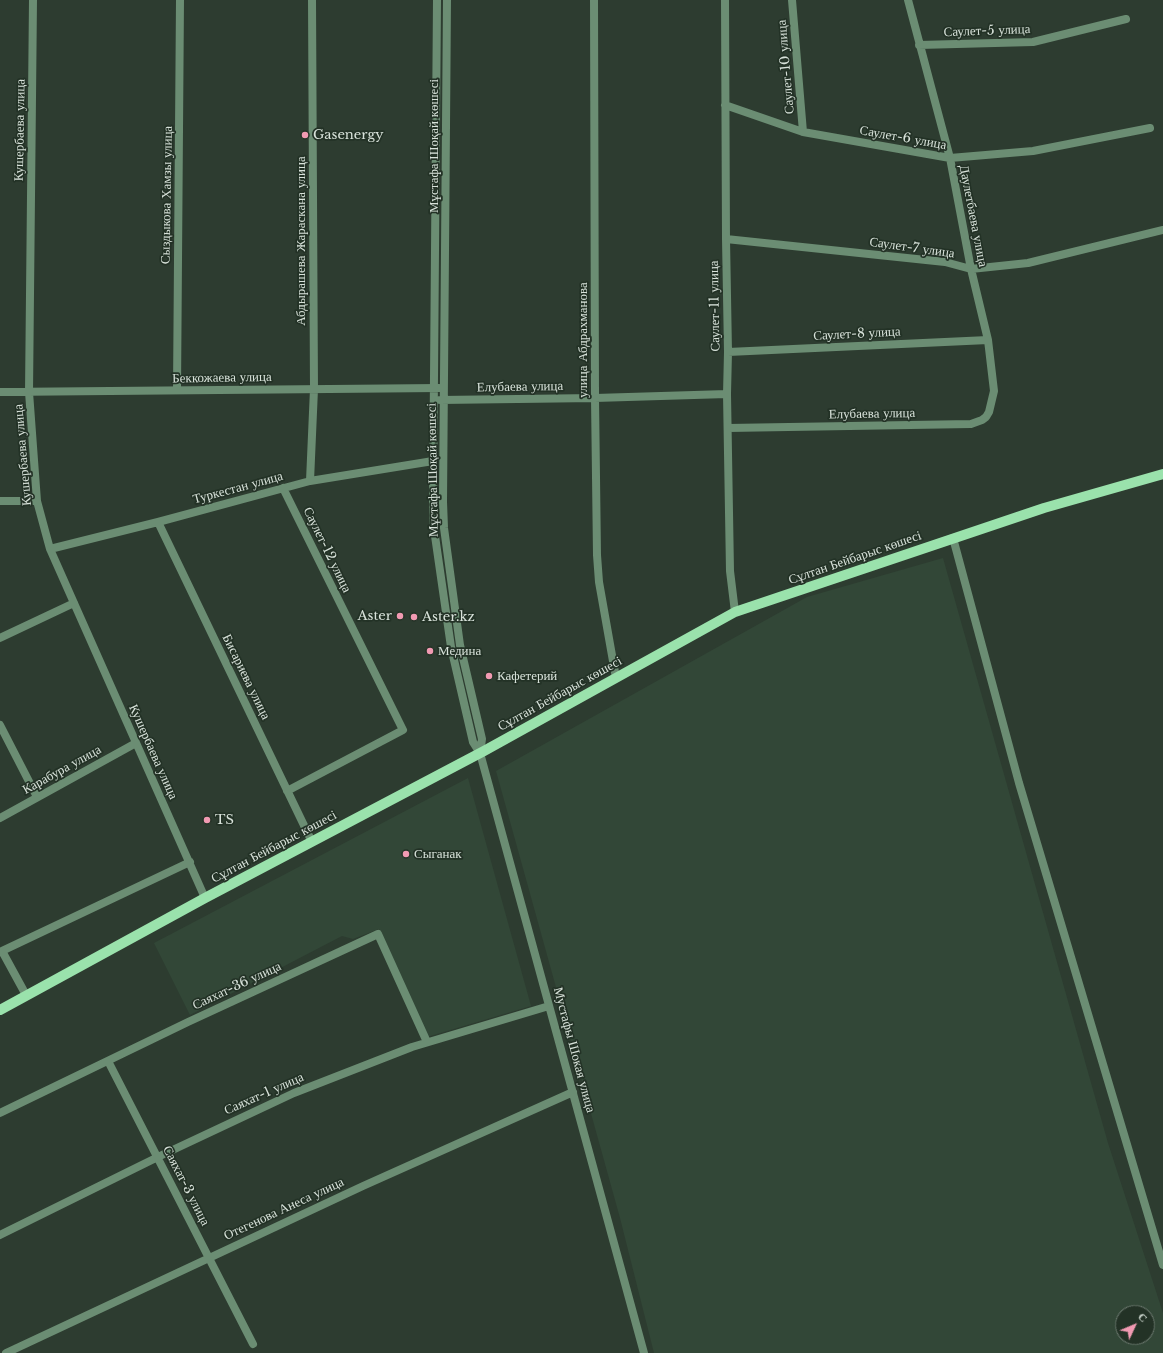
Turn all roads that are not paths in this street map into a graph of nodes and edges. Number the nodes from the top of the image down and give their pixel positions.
1 (34, 0) edge
2 (180, 0) edge
3 (312, 0) edge
4 (437, 0) edge
5 (447, 0) edge
6 (594, 0) edge
7 (726, 0) edge
8 (792, 0) edge
9 (908, 0) edge
10 (1126, 19) dead end
11 (919, 45) junction
12 (725, 105) junction
13 (1150, 128) dead end
14 (803, 132) junction
15 (950, 158) junction
16 (1163, 230) edge
17 (726, 239) junction
18 (971, 269) junction
19 (988, 340) junction
20 (728, 352) junction
21 (434, 388) junction
22 (444, 388) junction
23 (314, 389) junction
24 (177, 390) junction
25 (994, 391) joint
26 (0, 392) edge
27 (29, 392) junction
28 (727, 394) junction
29 (595, 398) junction
30 (434, 400) junction
31 (444, 400) junction
32 (728, 428) junction
33 (433, 462) junction
34 (1163, 474) edge
35 (310, 481) junction
36 (283, 488) junction
37 (0, 501) edge
38 (37, 501) junction
39 (158, 522) junction
40 (953, 538) junction
41 (50, 549) junction
42 (74, 603) junction
43 (735, 612) junction
44 (0, 638) edge
45 (616, 678) junction
46 (0, 725) edge
47 (136, 743) junction
48 (480, 753) junction
49 (287, 791) junction
50 (37, 797) junction
51 (0, 818) edge
52 (312, 842) junction
53 (190, 862) junction
54 (205, 898) junction
55 (1, 952) edge
56 (26, 996) junction
57 (549, 1006) junction
58 (0, 1010) edge
59 (427, 1042) junction
60 (108, 1061) junction
61 (573, 1092) junction
62 (0, 1113) edge
63 (157, 1157) junction
64 (0, 1235) edge
65 (209, 1257) junction
66 (1163, 1265) edge
67 (253, 1344) dead end
68 (6, 1353) edge
69 (644, 1353) edge

1 - 27 street, Кушербаева улица
2 - 24 street, Сыздыкова Хамзы улица
3 - 23 street, Абдырашева Жараскана улица
4 - 21 street, Мұстафа Шоқай көшесі
5 - 22 street, Мұстафа Шоқай көшесі
6 - 29 street, улица Абдрахманова
7 - 12 street, Саулет-11 улица
8 - 14 street, Саулет-10 улица
9 - 11 street, Даулетбаева улица
10 - 11 street, Саулет-5 улица
11 - 15 street, Даулетбаева улица
12 - 14 street, Саулет-6 улица
12 - 17 street, Саулет-11 улица
13 - 15 street, Саулет-6 улица
14 - 15 street, Саулет-6 улица
15 - 18 street, Даулетбаева улица
16 - 18 street, Саулет-7 улица
17 - 18 street, Саулет-7 улица
17 - 20 street, Саулет-11 улица
18 - 19 street, Даулетбаева улица
19 - 20 street, Саулет-8 улица
19 - 25 street, Даулетбаева улица
20 - 28 street, Саулет-11 улица
21 - 22 street, Беккожаева улица
21 - 23 street, Беккожаева улица
21 - 30 street, Мұстафа Шоқай көшесі
22 - 31 street, Мұстафа Шоқай көшесі
23 - 24 street, Беккожаева улица
23 - 35 street, Абдырашева Жараскана улица
24 - 27 street, Беккожаева улица
25 - 32 street, Елубаева улица
26 - 27 street, Беккожаева улица
27 - 38 street, Кушербаева улица
28 - 29 street, Елубаева улица
28 - 32 street, Саулет-11 улица
29 - 31 street, Елубаева улица
29 - 45 street, улица Абдрахманова
30 - 31 street, Елубаева улица
30 - 33 street, Мұстафа Шоқай көшесі
31 - 48 street, Мұстафа Шоқай көшесі
32 - 43 street, Саулет-11 улица
33 - 35 street, Туркестан улица
33 - 48 street, Мұстафа Шоқай көшесі
34 - 40 main road, Сұлтан Бейбарыс көшесі
35 - 36 street, Туркестан улица
36 - 39 street, Туркестан улица
36 - 49 street, Саулет-12 улица
37 - 38 street
38 - 41 street, Кушербаева улица
39 - 41 street, Туркестан улица
39 - 49 street, Бисариева улица
40 - 43 main road, Сұлтан Бейбарыс көшесі
40 - 66 street
41 - 42 street, Кушербаева улица
42 - 44 street
42 - 47 street, Кушербаева улица
43 - 45 main road, Сұлтан Бейбарыс көшесі
45 - 48 main road, Сұлтан Бейбарыс көшесі
46 - 50 street
47 - 50 street, Карабура улица
47 - 53 street, Кушербаева улица
48 - 52 main road, Сұлтан Бейбарыс көшесі
48 - 57 street, Мустафы Шокая улица
49 - 52 street, Бисариева улица
50 - 51 street, Карабура улица
52 - 54 main road, Сұлтан Бейбарыс көшесі
53 - 54 street, Кушербаева улица
53 - 55 street
54 - 56 main road, Сұлтан Бейбарыс көшесі
55 - 56 street
56 - 58 main road, Сұлтан Бейбарыс көшесі
57 - 59 street, Саяхат-1 улица
57 - 61 street, Мустафы Шокая улица
59 - 60 street, Саяхат-36 улица
59 - 63 street, Саяхат-1 улица
60 - 62 street, Саяхат-36 улица
60 - 63 street, Саяхат-3 улица
61 - 65 street, Отегенова Анеса улица
61 - 69 street, Мустафы Шокая улица
63 - 64 street, Саяхат-1 улица
63 - 65 street, Саяхат-3 улица
65 - 67 street, Саяхат-3 улица
65 - 68 street, Отегенова Анеса улица

